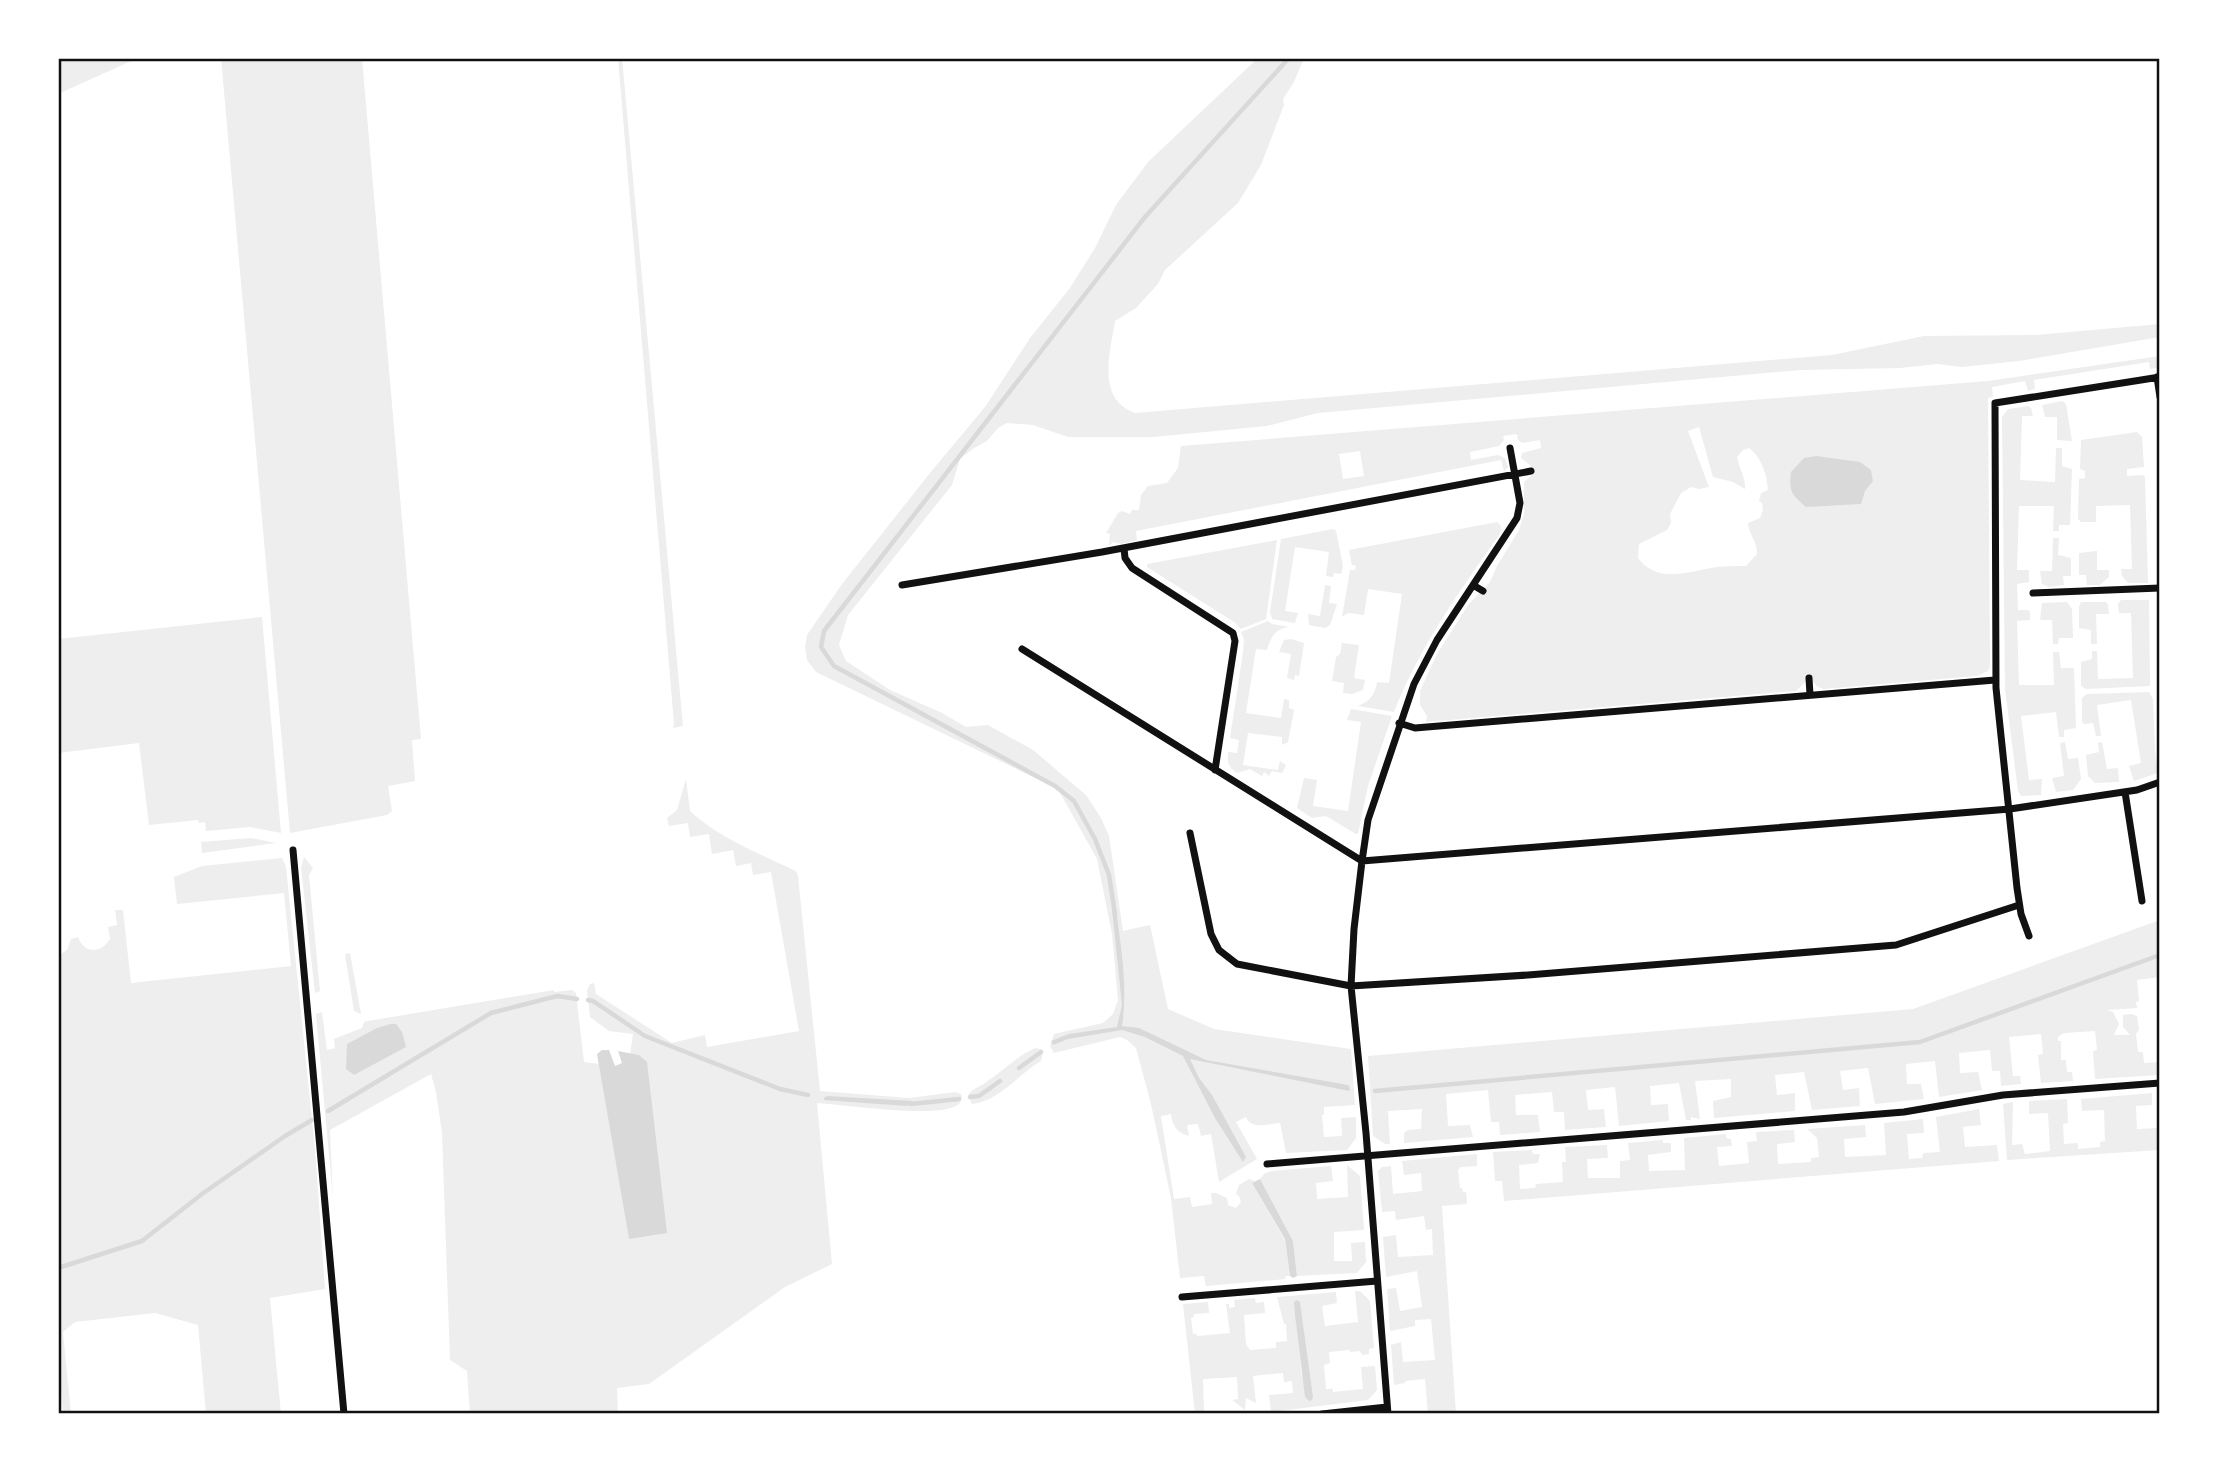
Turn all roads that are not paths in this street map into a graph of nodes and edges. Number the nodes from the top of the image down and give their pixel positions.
1 (2159, 377) edge
2 (2160, 397) edge
3 (1510, 448) dead end
4 (1531, 471) dead end
5 (1515, 474) junction
6 (1124, 548) junction
7 (902, 585) dead end
8 (1473, 585) junction
9 (2160, 588) edge
10 (1483, 591) dead end
11 (2033, 593) dead end
12 (1022, 649) dead end
13 (1809, 678) dead end
14 (1995, 680) junction
15 (1810, 695) junction
16 (1399, 723) junction
17 (1215, 770) junction
18 (2160, 782) edge
19 (2125, 792) junction
20 (2010, 809) junction
21 (1190, 833) dead end
22 (293, 850) dead end
23 (1362, 861) junction
24 (2142, 901) dead end
25 (2020, 905) junction
26 (2029, 936) dead end
27 (1351, 986) junction
28 (2160, 1083) edge
29 (1367, 1157) junction
30 (1267, 1164) dead end
31 (1377, 1280) junction
32 (1182, 1297) dead end
33 (1387, 1410) edge
34 (344, 1414) edge
35 (1322, 1414) edge

1 - 2 street
1 - 14 street
3 - 5 street
4 - 5 street
5 - 6 street
5 - 8 street
6 - 7 street
6 - 17 street
8 - 10 street
8 - 16 street
9 - 11 street
12 - 17 street
13 - 15 street
14 - 15 street
14 - 20 street
15 - 16 street
16 - 23 street
17 - 23 street
18 - 19 street
19 - 20 street
19 - 24 street
20 - 23 street
20 - 25 street
21 - 27 street
22 - 34 street
23 - 27 street
25 - 26 street
25 - 27 street
27 - 29 street
28 - 29 street
29 - 30 street
29 - 31 street
31 - 32 street
31 - 33 street
33 - 35 street

